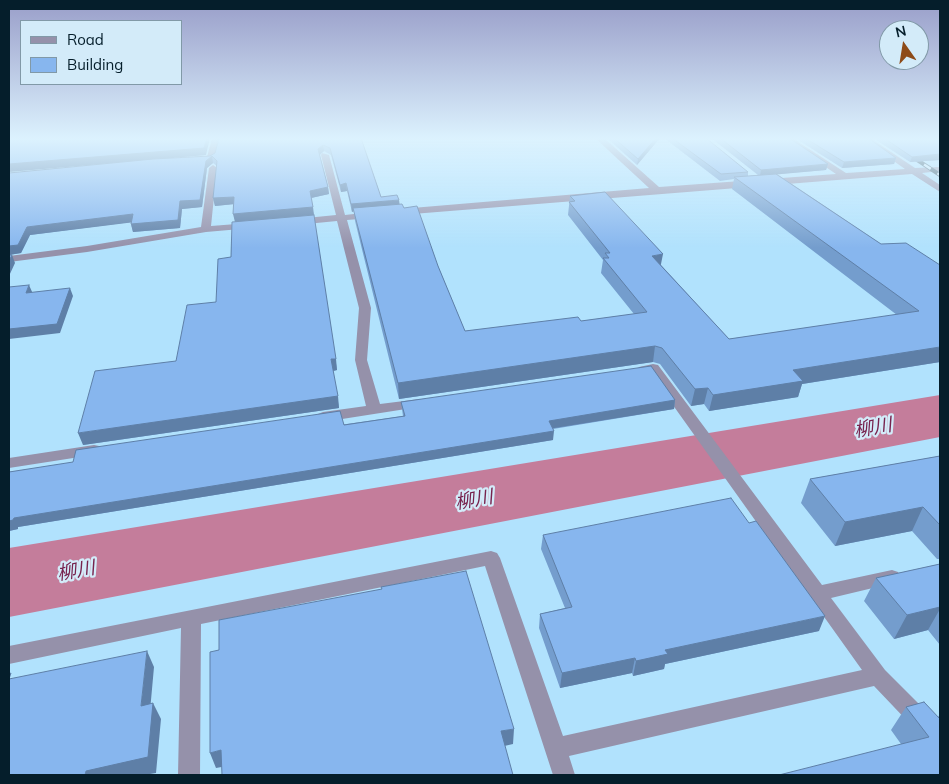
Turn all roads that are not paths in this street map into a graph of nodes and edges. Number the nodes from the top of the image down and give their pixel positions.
1 (213, 175) edge
2 (330, 175) edge
3 (640, 175) edge
4 (751, 175) edge
5 (864, 175) edge
6 (920, 175) edge
7 (844, 176) joint
8 (760, 182) junction
9 (940, 189) edge
10 (657, 190) junction
11 (342, 218) junction
12 (283, 223) edge
13 (254, 225) edge
14 (206, 230) junction
15 (9, 259) edge
16 (633, 371) edge
17 (431, 401) edge
18 (374, 410) junction
19 (305, 420) edge
20 (107, 448) edge
21 (9, 463) edge
22 (911, 573) edge
23 (818, 593) junction
24 (191, 618) junction
25 (9, 655) edge
26 (878, 676) junction
27 (940, 740) edge
28 (556, 748) junction
29 (189, 775) edge
30 (564, 775) edge

1 - 14 street
2 - 11 street
3 - 10 street
4 - 8 street
5 - 7 street
6 - 9 street
7 - 8 street
8 - 10 street
10 - 11 street
11 - 12 street
11 - 18 street
13 - 14 street
14 - 15 street
16 - 23 street
17 - 18 street
18 - 19 street
20 - 21 street
22 - 23 street
23 - 26 street
24 - 25 street
24 - 28 street
24 - 29 street
26 - 27 street
26 - 28 street
28 - 30 street

